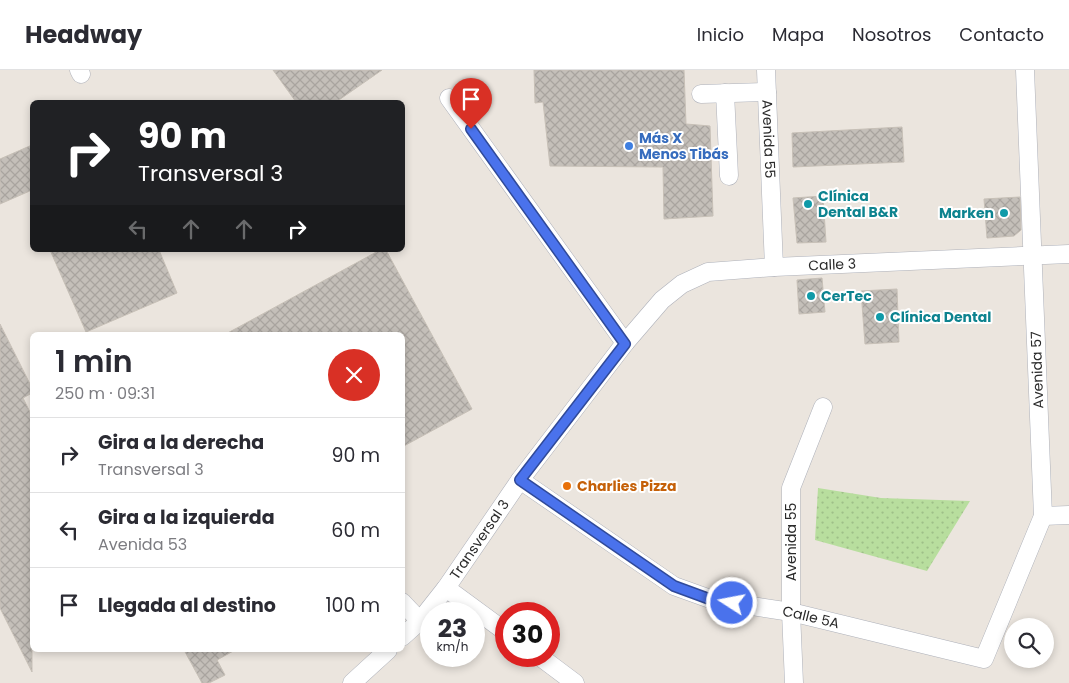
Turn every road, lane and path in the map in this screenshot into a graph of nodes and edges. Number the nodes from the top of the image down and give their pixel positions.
1 (766, 70) edge
2 (1025, 70) edge
3 (767, 92) junction
4 (725, 93) junction
5 (701, 94) dead end
6 (449, 98) dead end
7 (730, 176) dead end
8 (1069, 254) edge
9 (1032, 256) junction
10 (774, 268) junction
11 (625, 344) junction
12 (823, 407) dead end
13 (520, 480) junction
14 (1069, 515) edge
15 (1043, 516) junction
16 (446, 588) junction
17 (435, 602) edge
18 (405, 605) edge
19 (791, 612) junction
20 (420, 621) joint
21 (495, 624) edge
22 (405, 634) edge
23 (386, 652) edge
24 (984, 659) joint
25 (554, 667) edge
26 (352, 683) edge
27 (576, 683) edge
28 (794, 683) edge

1 - 3 street, Avenida 55
2 - 9 street, Avenida 57
3 - 4 street
3 - 10 street, Avenida 55
4 - 5 street
4 - 7 street
6 - 11 street
8 - 9 street, Calle 3
9 - 10 street, Calle 3
9 - 15 street, Avenida 57
10 - 11 street, Calle 3
11 - 13 street, Transversal 3
12 - 19 street, Avenida 55
13 - 16 street, Transversal 3
13 - 19 street, Calle 5A
14 - 15 street
15 - 24 street, Avenida 57
16 - 17 street, Transversal 3
16 - 21 street
18 - 20 street
19 - 24 street, Calle 5A
19 - 28 street, Avenida 55
20 - 22 street, Transversal 3
23 - 26 street
25 - 27 street

